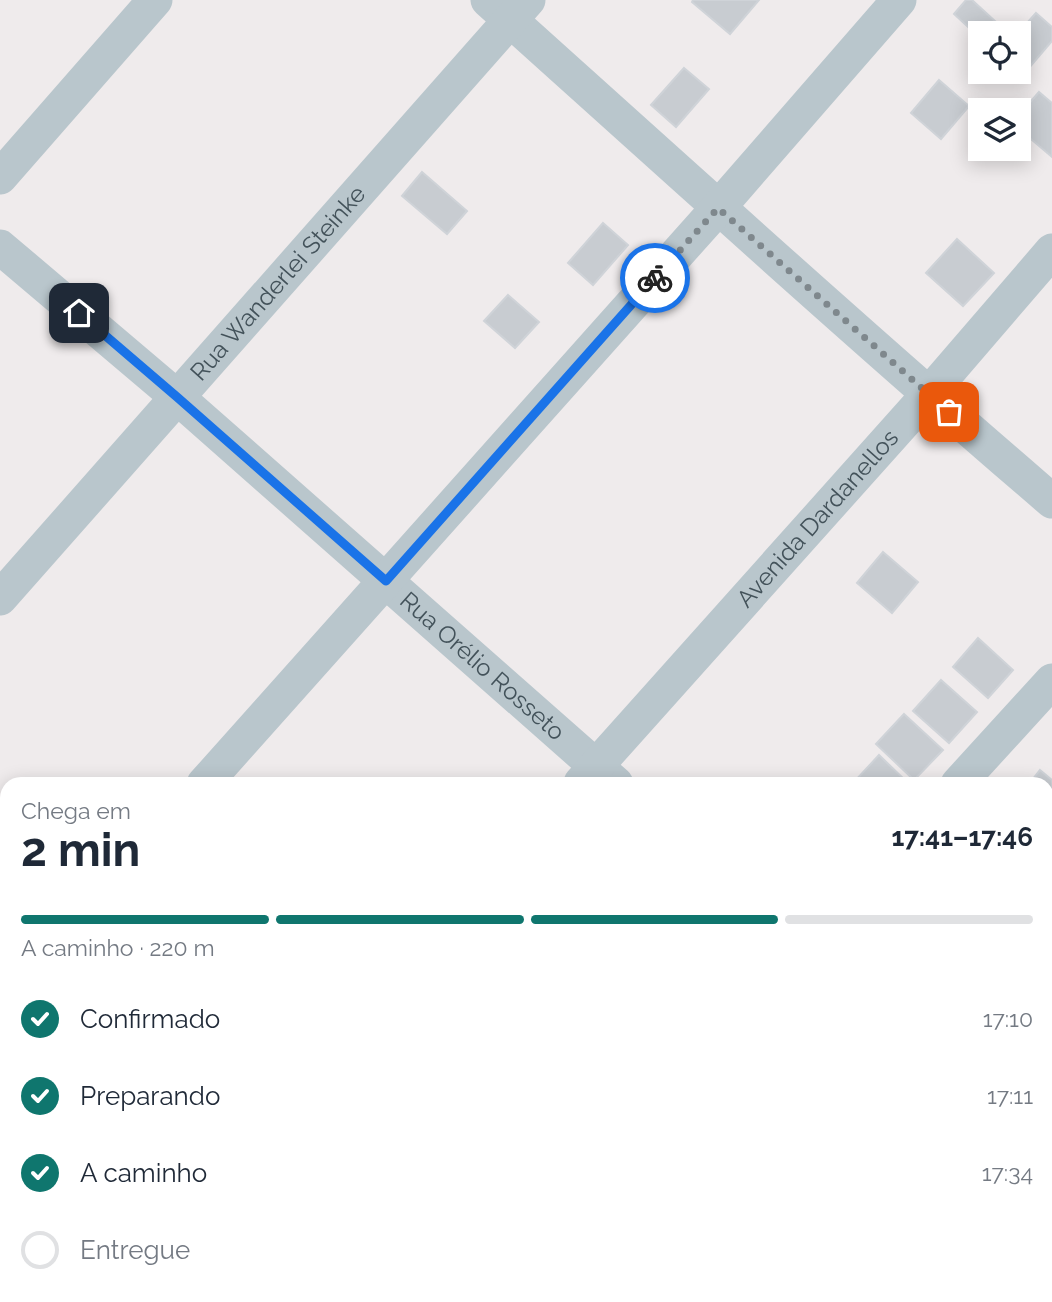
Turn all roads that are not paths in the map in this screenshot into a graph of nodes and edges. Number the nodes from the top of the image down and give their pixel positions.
1 (155, 0) edge
2 (900, 0) edge
3 (509, 7) edge
4 (0, 177) edge
5 (718, 208) junction
6 (0, 247) edge
7 (1052, 251) edge
8 (928, 395) junction
9 (177, 397) junction
10 (1052, 501) edge
11 (386, 581) junction
12 (0, 598) edge
13 (1052, 681) edge
14 (210, 777) edge
15 (596, 777) edge
16 (598, 777) edge
17 (964, 777) edge

1 - 4 street
2 - 5 street
3 - 5 street
3 - 9 street, Rua Wanderlei Steinke
5 - 8 street
5 - 11 street
6 - 9 street, Rua Orélio Rosseto
7 - 8 street, Avenida Dardanellos
8 - 10 street
8 - 16 street, Avenida Dardanellos
9 - 11 street, Rua Orélio Rosseto
9 - 12 street, Rua Wanderlei Steinke
11 - 14 street
11 - 15 street, Rua Orélio Rosseto
13 - 17 street

